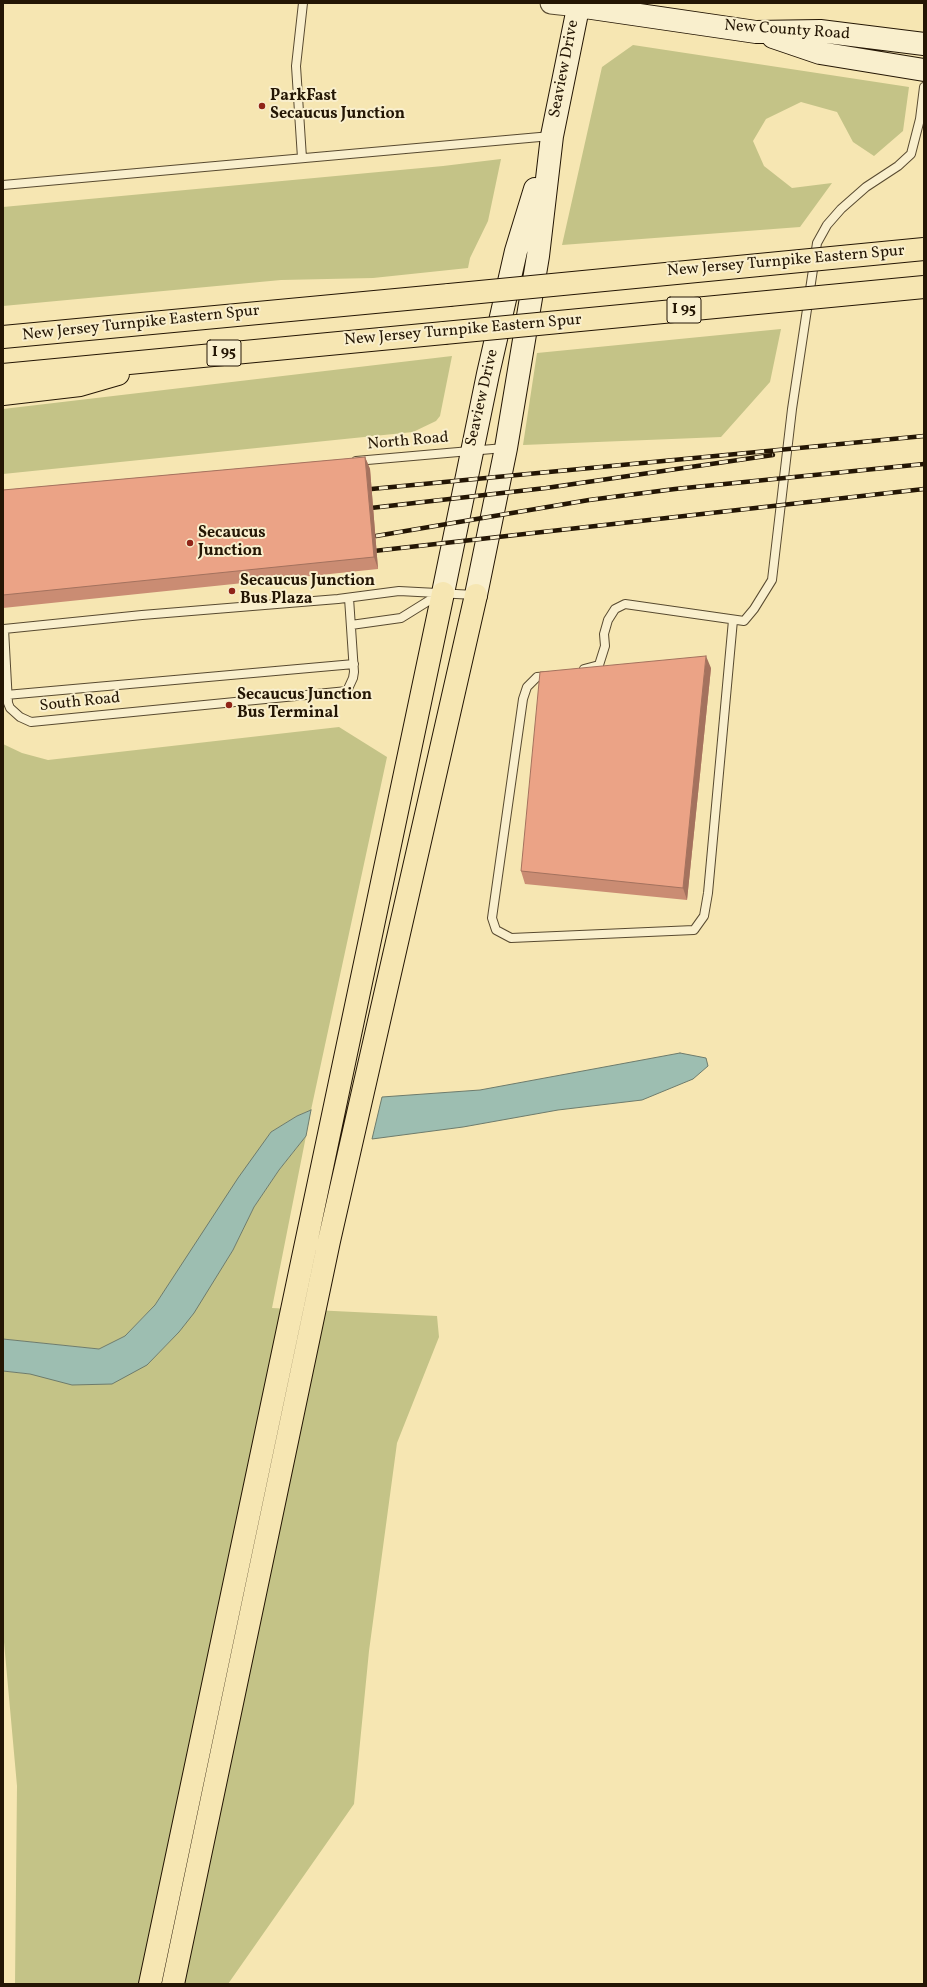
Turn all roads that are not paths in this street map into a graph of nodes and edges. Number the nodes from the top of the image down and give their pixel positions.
1 (303, 3) edge
2 (551, 3) edge
3 (578, 5) edge
4 (756, 32) junction
5 (924, 44) edge
6 (866, 60) junction
7 (924, 63) edge
8 (924, 70) edge
9 (924, 88) edge
10 (552, 136) junction
11 (302, 158) junction
12 (3, 185) edge
13 (924, 249) edge
14 (924, 287) edge
15 (3, 337) edge
16 (168, 359) junction
17 (3, 375) edge
18 (3, 394) edge
19 (506, 448) junction
20 (471, 450) junction
21 (346, 462) edge
22 (443, 593) junction
23 (476, 595) junction
24 (349, 598) junction
25 (733, 620) junction
26 (351, 625) junction
27 (354, 664) junction
28 (575, 672) edge
29 (560, 674) edge
30 (6, 695) junction
31 (150, 1984) edge
32 (173, 1984) edge

1 - 11 lane
2 - 3 street
3 - 4 main road, New County Road
3 - 10 main road, Seaview Drive
4 - 5 main road, New County Road
4 - 6 main road
6 - 7 main road
6 - 8 main road
9 - 25 lane
10 - 11 lane
10 - 19 main road, Seaview Drive
10 - 20 main road, Seaview Drive
11 - 12 lane
13 - 15 highway, New Jersey Turnpike Eastern Spur / I 95, bridge
14 - 16 highway, New Jersey Turnpike Eastern Spur / I 95, bridge
16 - 17 highway, New Jersey Turnpike Eastern Spur / I 95
16 - 18 highway
19 - 20 lane, North Road
19 - 23 main road, Seaview Drive
20 - 21 lane, North Road
20 - 22 main road, Seaview Drive
22 - 23 lane, South Road
22 - 24 lane, South Road
22 - 26 lane
22 - 31 highway
23 - 32 highway
24 - 26 lane, South Road
24 - 30 lane, South Road
25 - 28 lane
25 - 29 lane
26 - 27 lane, South Road
27 - 30 lane
27 - 30 lane, South Road

